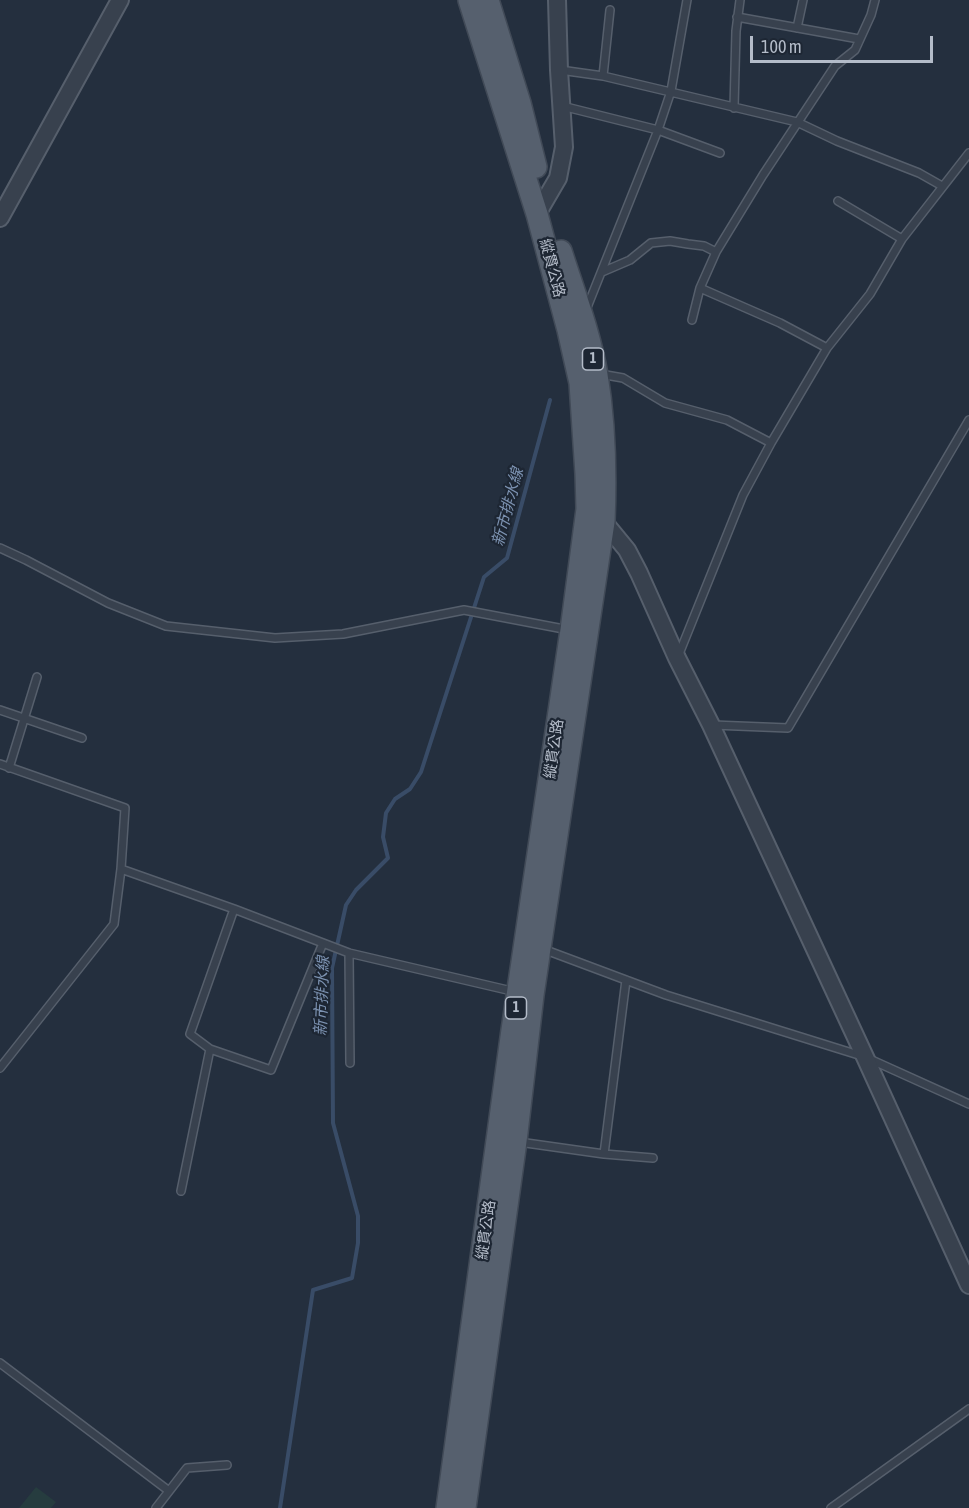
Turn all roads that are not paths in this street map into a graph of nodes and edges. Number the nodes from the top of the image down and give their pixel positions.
1 (120, 0) edge
2 (469, 0) edge
3 (488, 0) edge
4 (557, 0) edge
5 (687, 0) edge
6 (740, 0) edge
7 (803, 0) edge
8 (876, 0) edge
9 (610, 10) dead end
10 (737, 17) junction
11 (796, 28) junction
12 (860, 39) junction
13 (559, 70) junction
14 (603, 76) junction
15 (670, 91) junction
16 (561, 106) junction
17 (734, 108) junction
18 (798, 122) junction
19 (658, 130) junction
20 (720, 153) dead end
21 (969, 153) edge
22 (942, 186) junction
23 (838, 201) dead end
24 (541, 208) junction
25 (0, 218) edge
26 (902, 239) junction
27 (716, 252) junction
28 (602, 272) junction
29 (700, 288) junction
30 (583, 319) junction
31 (692, 320) dead end
32 (827, 348) junction
33 (597, 373) junction
34 (969, 420) edge
35 (771, 443) junction
36 (587, 509) junction
37 (604, 522) junction
38 (0, 548) edge
39 (579, 632) junction
40 (677, 658) junction
41 (38, 677) dead end
42 (0, 710) edge
43 (25, 718) junction
44 (711, 725) junction
45 (82, 738) dead end
46 (0, 764) edge
47 (9, 768) junction
48 (121, 869) junction
49 (234, 909) junction
50 (323, 943) junction
51 (541, 948) junction
52 (349, 953) junction
53 (626, 980) junction
54 (526, 993) junction
55 (210, 1049) junction
56 (865, 1058) junction
57 (350, 1063) dead end
58 (0, 1068) edge
59 (969, 1104) edge
60 (507, 1140) junction
61 (604, 1154) junction
62 (653, 1158) dead end
63 (181, 1191) dead end
64 (969, 1285) edge
65 (0, 1363) edge
66 (969, 1409) edge
67 (227, 1465) dead end
68 (170, 1491) junction
69 (156, 1508) edge
70 (447, 1508) edge
71 (465, 1508) edge
72 (831, 1508) edge

1 - 25 street
2 - 24 main road, 縱貫公路 / 1
3 - 24 main road, 縱貫公路 / 1
4 - 13 street
5 - 15 lane
6 - 10 lane
7 - 11 lane
8 - 12 lane
9 - 14 lane
10 - 11 lane
10 - 17 lane
11 - 12 lane
12 - 18 lane
13 - 14 lane
13 - 16 street
14 - 15 lane
15 - 17 lane
15 - 19 lane
16 - 19 lane
16 - 24 street
17 - 18 lane
18 - 22 lane
18 - 27 lane
19 - 20 lane
19 - 28 lane
21 - 22 lane
22 - 26 lane
23 - 26 lane
24 - 30 main road, 縱貫公路 / 1
24 - 36 main road, 縱貫公路 / 1
26 - 32 lane
27 - 28 lane
27 - 29 lane
28 - 30 lane
29 - 31 lane
29 - 32 lane
30 - 33 main road, 縱貫公路 / 1
32 - 35 lane
33 - 35 lane
33 - 37 main road, 縱貫公路 / 1
34 - 44 lane
35 - 40 lane
36 - 37 street
36 - 39 main road, 縱貫公路 / 1
37 - 39 main road, 縱貫公路 / 1
37 - 40 street
38 - 39 lane
39 - 51 main road, 縱貫公路 / 1
39 - 54 main road, 縱貫公路 / 1
40 - 44 street
41 - 43 lane
42 - 43 lane
43 - 45 lane
43 - 47 lane
44 - 56 street
46 - 47 lane
47 - 48 lane
48 - 49 lane
48 - 58 lane
49 - 50 lane
49 - 55 lane
50 - 52 lane
50 - 55 lane
51 - 53 lane
51 - 54 main road, 縱貫公路 / 1
52 - 54 lane
52 - 57 lane
53 - 56 lane
53 - 61 lane
54 - 60 main road, 縱貫公路 / 1
55 - 63 lane
56 - 59 lane
56 - 64 street
60 - 61 lane
60 - 70 main road, 縱貫公路 / 1
60 - 71 main road, 縱貫公路 / 1
61 - 62 lane
65 - 68 lane
66 - 72 lane
67 - 68 lane
68 - 69 lane

